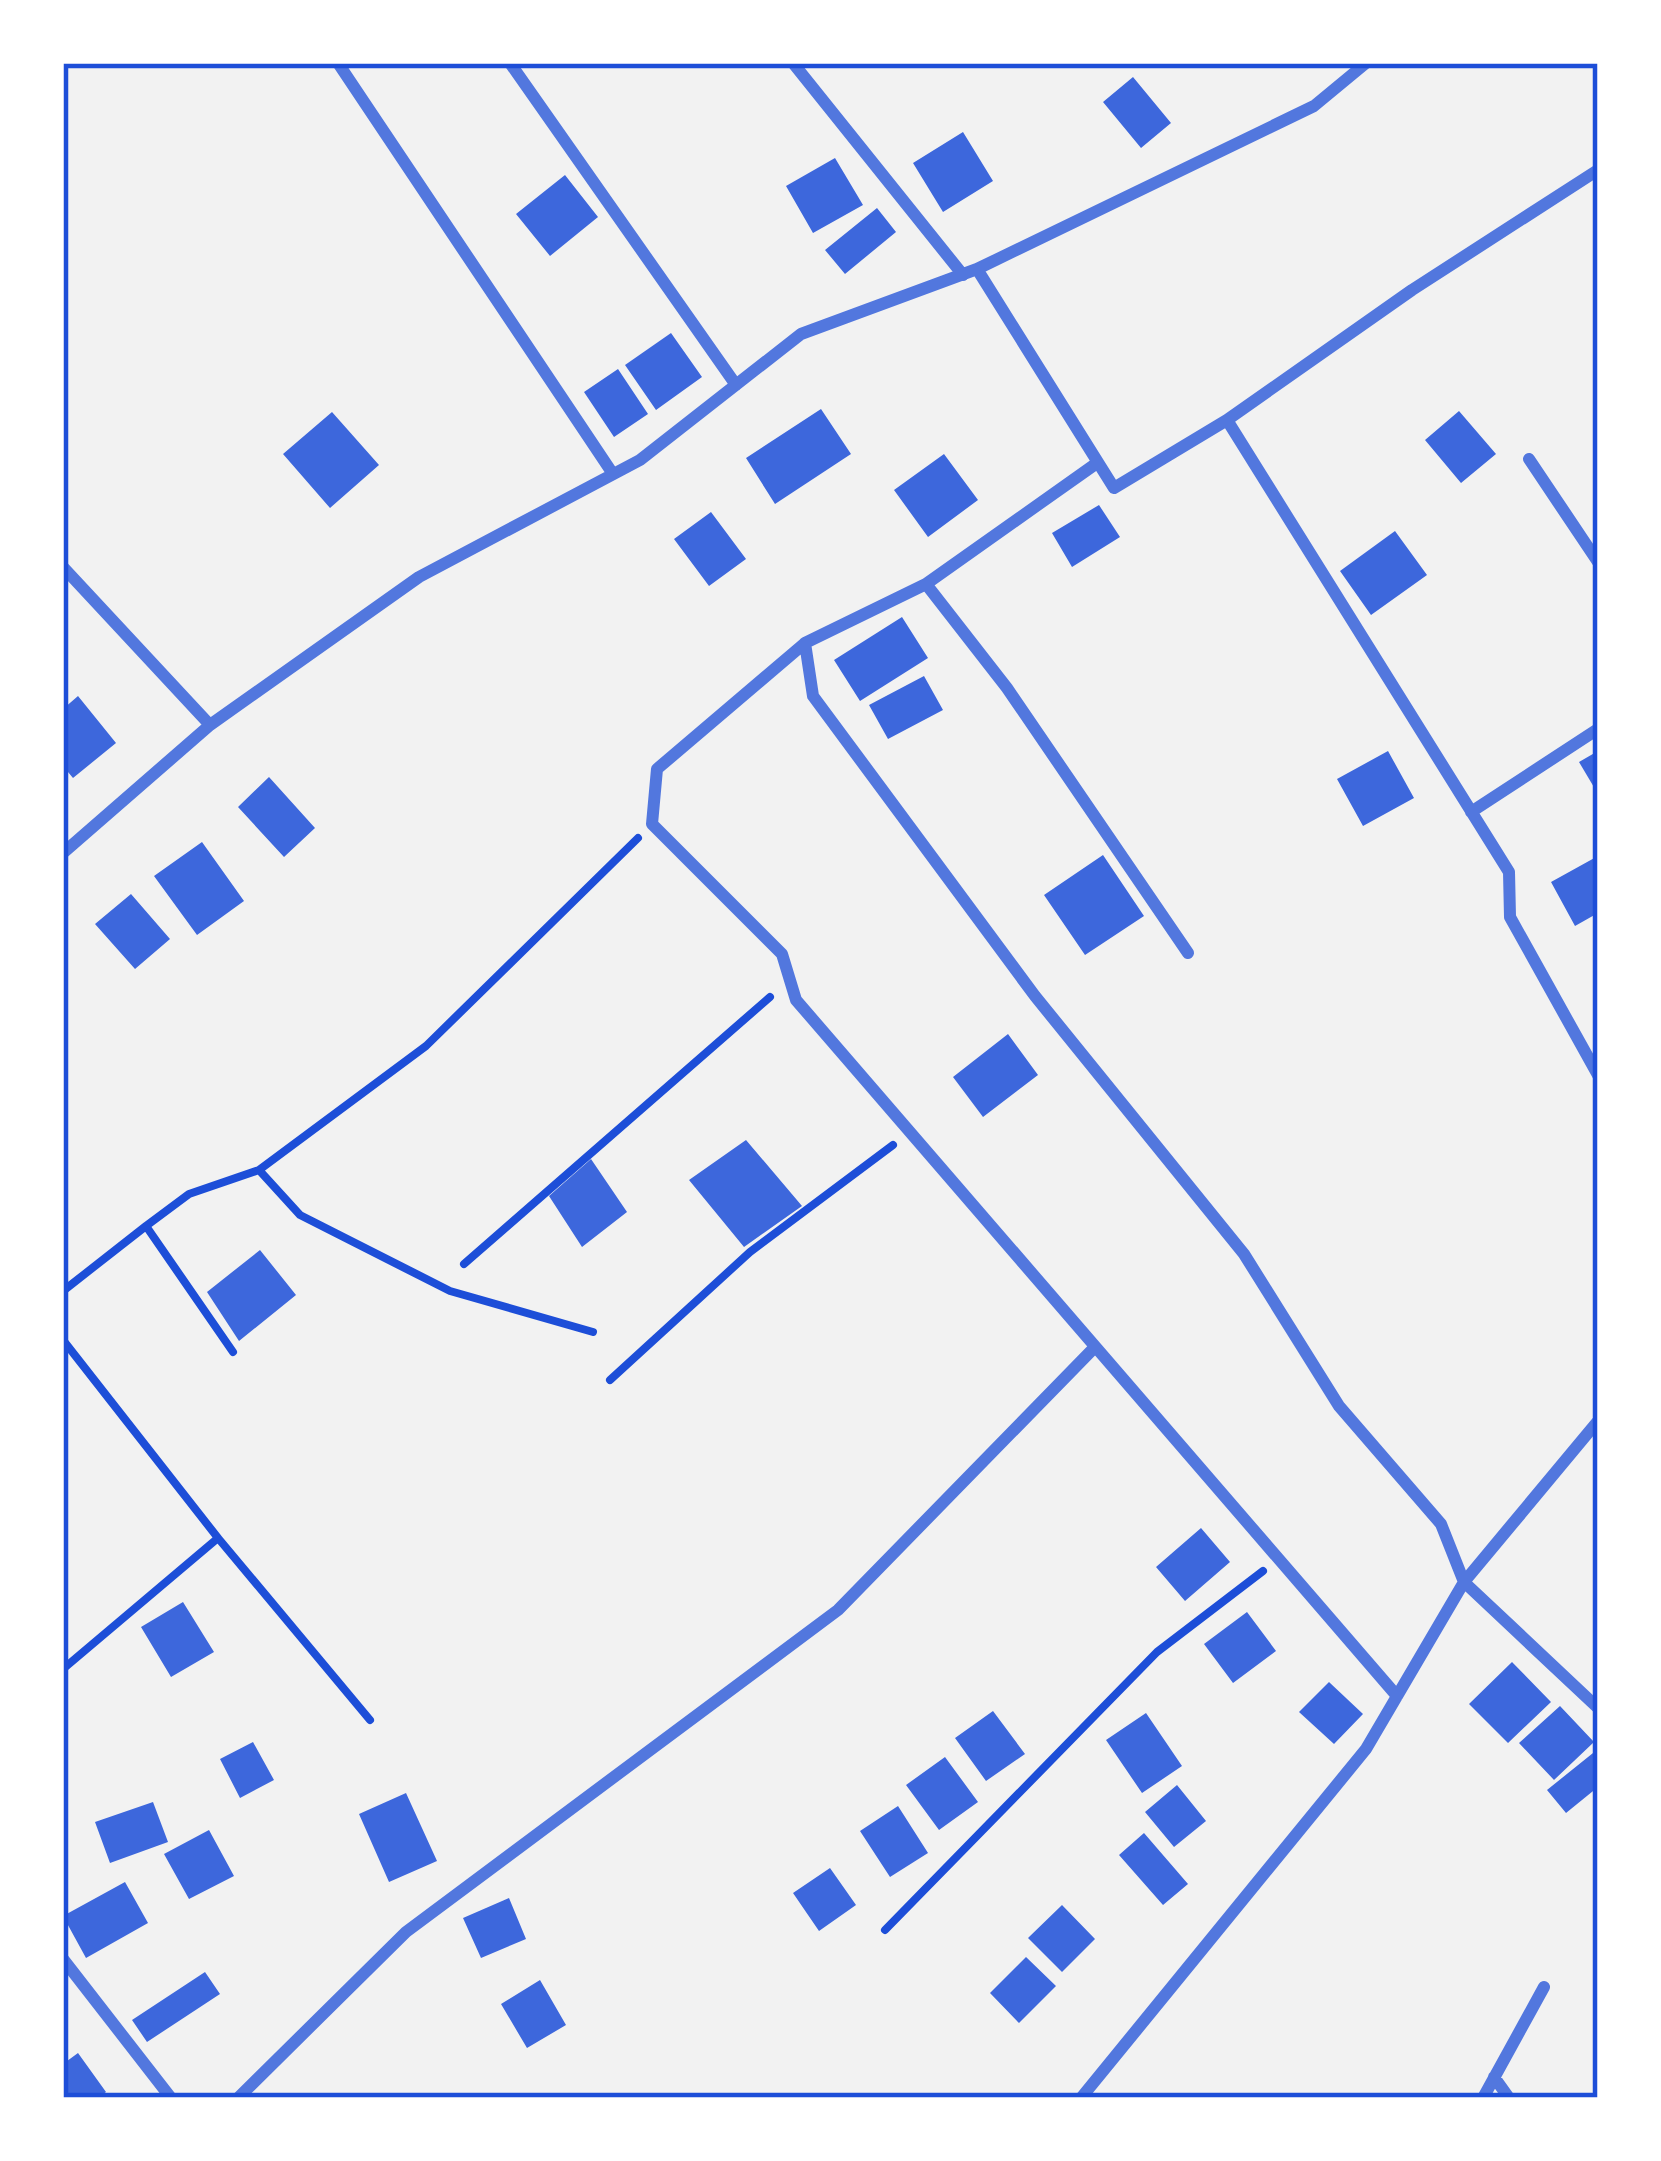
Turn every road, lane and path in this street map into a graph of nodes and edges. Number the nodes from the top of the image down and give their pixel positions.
1 (338, 63) edge
2 (510, 63) edge
3 (793, 63) edge
4 (1366, 63) edge
5 (1598, 170) edge
6 (970, 272) junction
7 (736, 385) junction
8 (1227, 420) junction
9 (1529, 459) dead end
10 (1097, 463) junction
11 (613, 474) junction
12 (1598, 562) edge
13 (63, 567) edge
14 (926, 584) junction
15 (805, 643) junction
16 (210, 725) junction
17 (1598, 729) edge
18 (1471, 812) junction
19 (652, 824) junction
20 (63, 853) edge
21 (1188, 952) dead end
22 (790, 980) junction
23 (1598, 1075) edge
24 (909, 1133) junction
25 (259, 1171) junction
26 (146, 1226) junction
27 (464, 1264) dead end
28 (63, 1292) edge
29 (593, 1332) dead end
30 (63, 1340) edge
31 (1094, 1348) junction
32 (233, 1352) dead end
33 (610, 1380) dead end
34 (1598, 1420) edge
35 (218, 1538) junction
36 (1278, 1559) junction
37 (1464, 1582) junction
38 (63, 1669) edge
39 (1397, 1696) junction
40 (1598, 1708) edge
41 (370, 1720) dead end
42 (885, 1930) dead end
43 (63, 1958) edge
44 (1544, 1988) dead end
45 (1494, 2078) junction
46 (171, 2098) edge
47 (238, 2098) edge
48 (1082, 2098) edge
49 (1483, 2098) edge
50 (1510, 2098) edge

1 - 11 street
2 - 7 street
3 - 6 street
4 - 6 street
5 - 8 street
6 - 7 street
6 - 10 street
7 - 11 street
8 - 10 street
8 - 18 street
9 - 12 street
10 - 14 street
11 - 16 street
13 - 16 street
14 - 15 street
14 - 21 street
15 - 19 street
15 - 37 street
16 - 20 street
17 - 18 street
18 - 23 street
19 - 22 street
19 - 25 path
22 - 24 street
22 - 27 path
24 - 31 street
24 - 33 path
25 - 26 path
25 - 29 path
26 - 28 path
26 - 32 path
30 - 35 path
31 - 36 street
31 - 47 street
34 - 37 street
35 - 38 path
35 - 41 path
36 - 39 street
36 - 42 path
37 - 39 street
37 - 40 street
39 - 48 street
43 - 46 street
44 - 45 street
45 - 49 street
45 - 50 street

